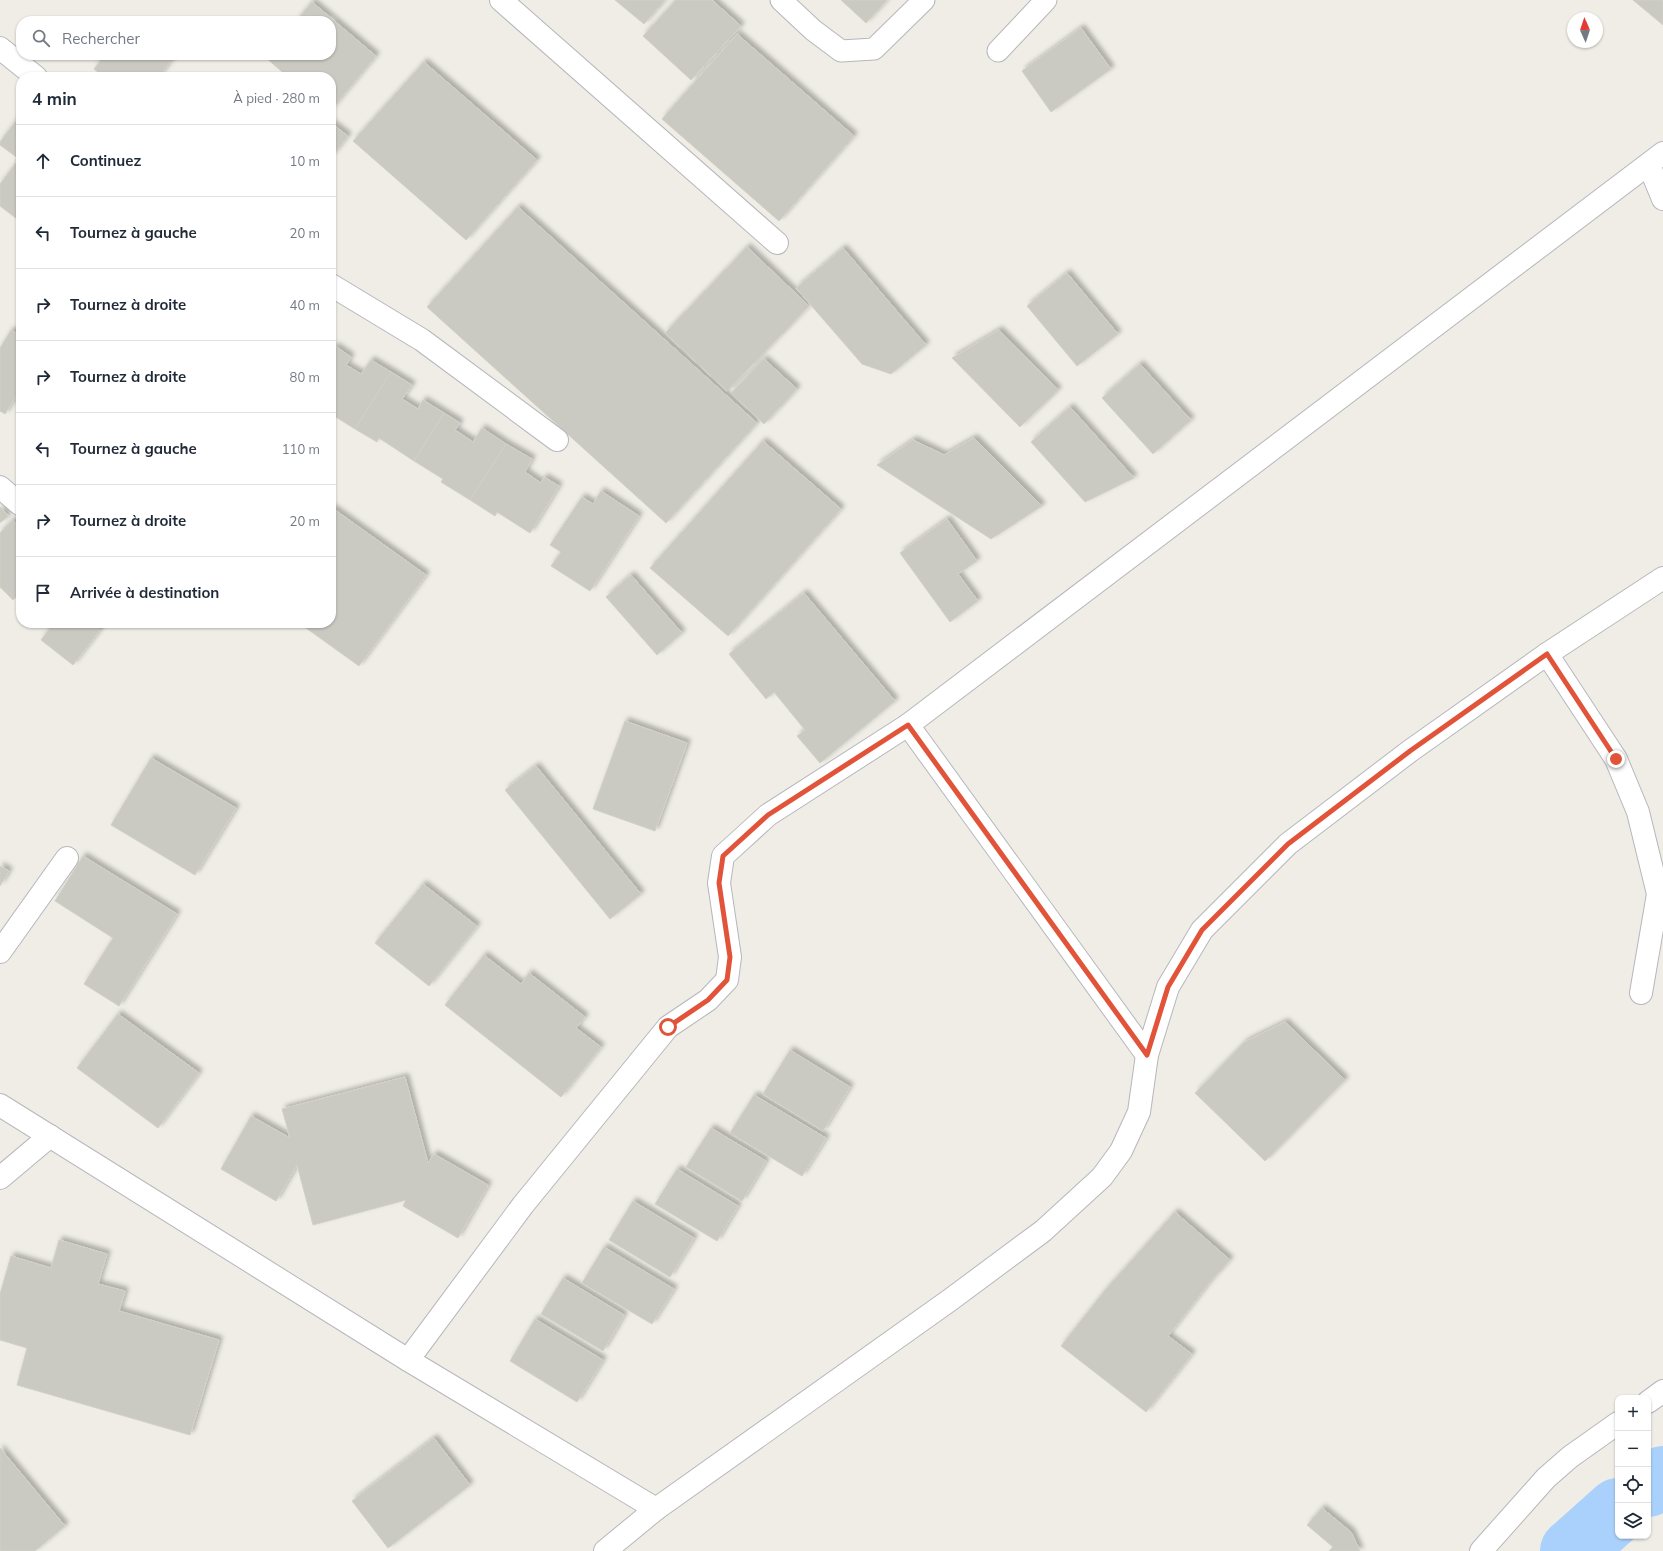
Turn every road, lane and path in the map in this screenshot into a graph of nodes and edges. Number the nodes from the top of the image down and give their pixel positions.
1 (501, 0) edge
2 (781, 0) edge
3 (924, 0) edge
4 (1046, 0) edge
5 (0, 48) edge
6 (998, 51) dead end
7 (30, 72) edge
8 (1656, 159) edge
9 (1663, 199) edge
10 (777, 243) dead end
11 (336, 288) edge
12 (557, 440) dead end
13 (0, 487) edge
14 (16, 501) edge
15 (1663, 578) edge
16 (1547, 654) junction
17 (908, 725) junction
18 (67, 858) dead end
19 (0, 952) edge
20 (1641, 993) dead end
21 (1147, 1055) junction
22 (0, 1105) edge
23 (50, 1136) junction
24 (0, 1178) edge
25 (408, 1360) junction
26 (1663, 1391) edge
27 (1651, 1400) edge
28 (1615, 1425) edge
29 (656, 1509) junction
30 (605, 1551) edge
31 (1481, 1551) edge

1 - 10 street
2 - 3 lane
4 - 6 lane
5 - 7 street
8 - 9 street
8 - 17 street
11 - 12 street
13 - 14 street
15 - 16 street
16 - 20 street
16 - 21 street
17 - 21 street
17 - 25 street
18 - 19 street
21 - 29 street
22 - 23 street
23 - 24 street
23 - 25 street
25 - 29 street
26 - 27 street
28 - 31 street
29 - 30 street

